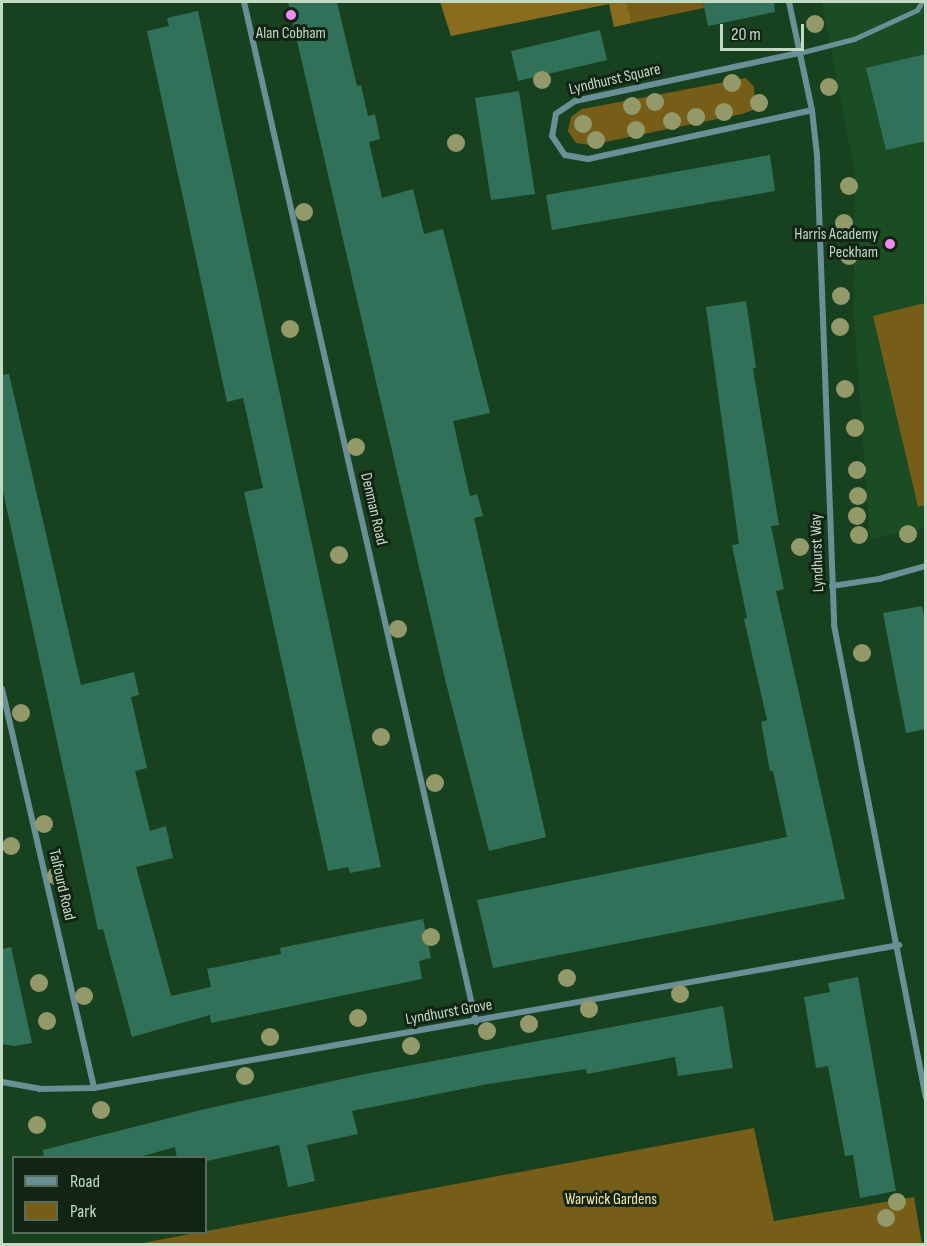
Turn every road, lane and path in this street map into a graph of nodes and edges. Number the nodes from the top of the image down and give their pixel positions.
1 (244, 2) edge
2 (789, 2) edge
3 (922, 2) edge
4 (799, 53) junction
5 (812, 110) junction
6 (926, 566) edge
7 (832, 586) junction
8 (2, 689) edge
9 (899, 945) junction
10 (476, 1023) junction
11 (2, 1082) edge
12 (94, 1088) junction
13 (926, 1097) edge

1 - 10 street, Denman Road
2 - 4 street, Lyndhurst Way
3 - 4 lane
4 - 5 street, Lyndhurst Way
4 - 5 street, Lyndhurst Square
5 - 7 street, Lyndhurst Way
6 - 7 street
7 - 9 street, Lyndhurst Way
8 - 12 street, Talfourd Road
9 - 10 street, Lyndhurst Grove
9 - 13 street, Lyndhurst Way
10 - 12 street, Lyndhurst Grove
11 - 12 street, Lyndhurst Grove

